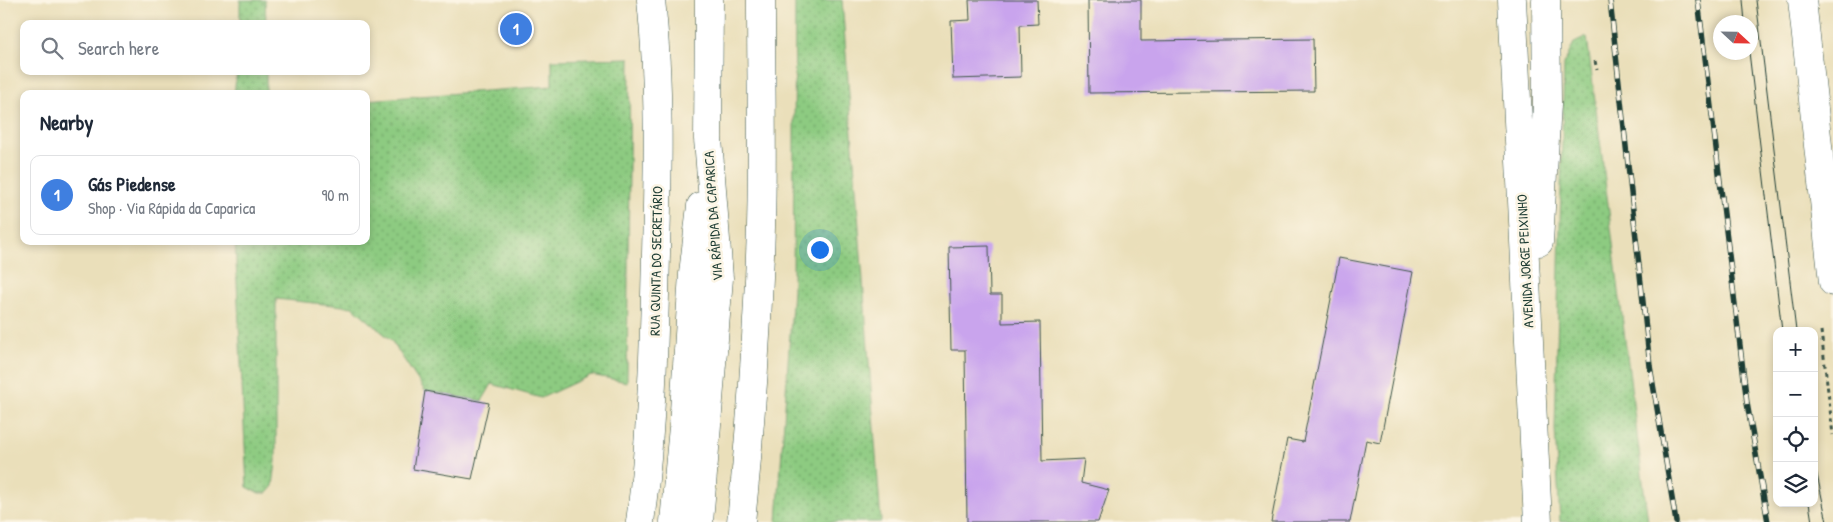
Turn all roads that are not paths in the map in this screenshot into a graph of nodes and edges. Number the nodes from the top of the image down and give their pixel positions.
1 (651, 0) edge
2 (709, 0) edge
3 (761, 0) edge
4 (1512, 0) edge
5 (1546, 0) edge
6 (1802, 0) edge
7 (1812, 85) junction
8 (1833, 137) edge
9 (708, 139) junction
10 (1833, 282) edge
11 (1530, 378) junction
12 (640, 522) edge
13 (674, 522) edge
14 (699, 522) edge
15 (741, 522) edge
16 (1538, 522) edge

1 - 12 main road, RUA QUINTA DO SECRETÁRIO
2 - 9 main road, VIA RÁPIDA DA CAPARICA
3 - 15 main road
4 - 11 main road, AVENIDA JORGE PEIXINHO
5 - 11 main road
6 - 7 main road
7 - 8 main road
7 - 10 main road
9 - 13 main road
9 - 14 main road, VIA RÁPIDA DA CAPARICA
11 - 16 main road, AVENIDA JORGE PEIXINHO

